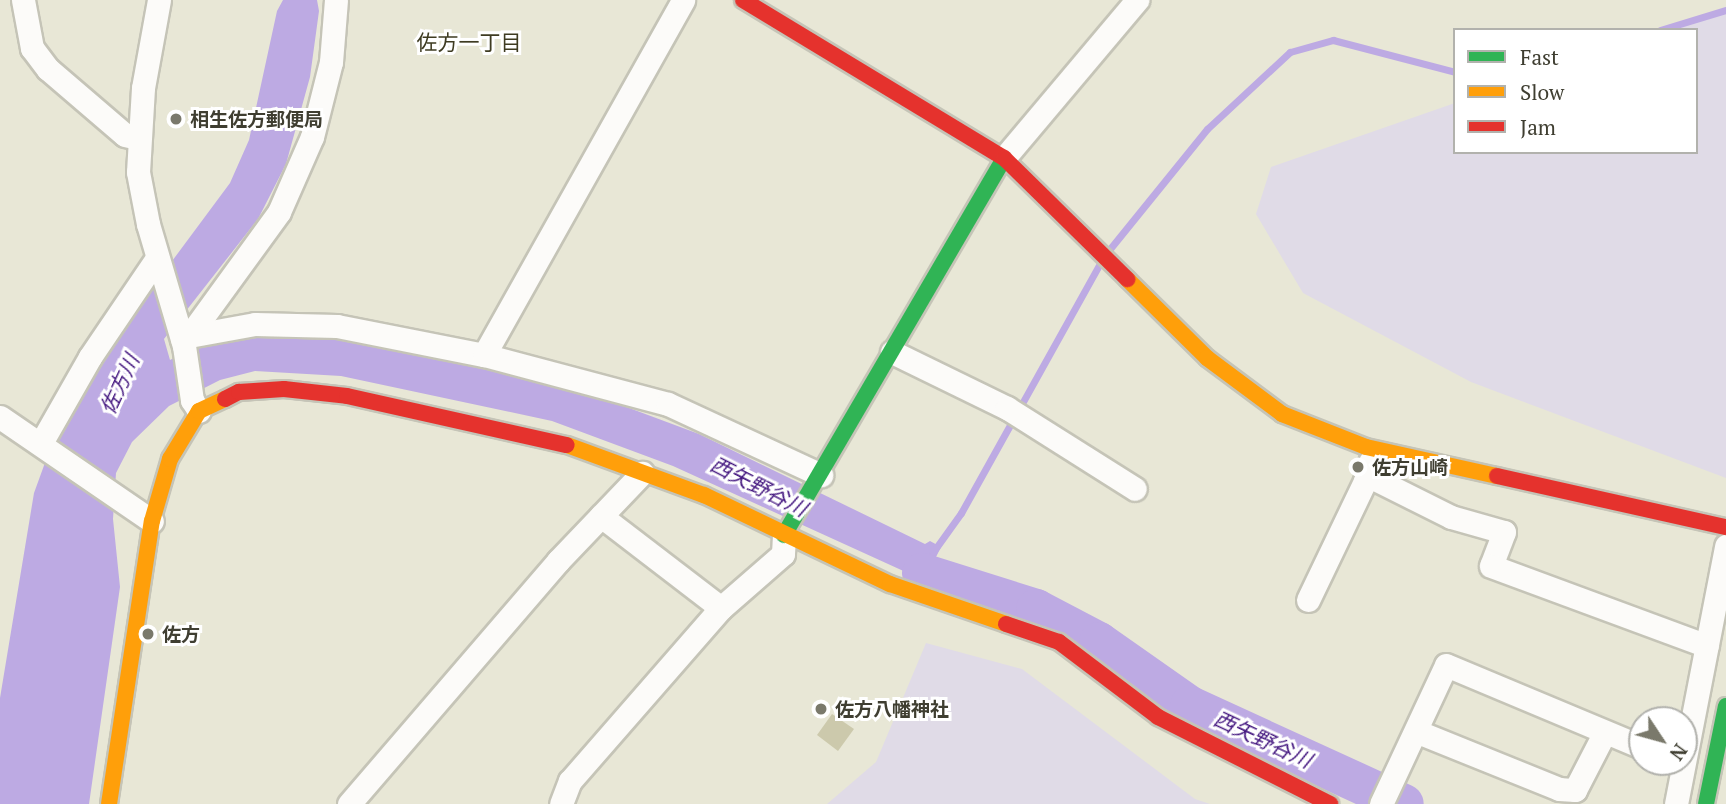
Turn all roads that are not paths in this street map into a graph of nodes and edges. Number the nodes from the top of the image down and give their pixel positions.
1 (23, 0) edge
2 (159, 0) edge
3 (336, 0) edge
4 (683, 0) edge
5 (743, 0) edge
6 (1137, 0) edge
7 (138, 138) junction
8 (1004, 158) junction
9 (158, 261) junction
10 (184, 339) junction
11 (892, 352) junction
12 (484, 355) junction
13 (196, 406) junction
14 (0, 417) edge
15 (0, 430) edge
16 (39, 442) junction
17 (1373, 449) junction
18 (642, 472) junction
19 (821, 475) junction
20 (1367, 475) junction
21 (1135, 489) dead end
22 (601, 516) junction
23 (146, 517) junction
24 (1726, 527) edge
25 (784, 535) junction
26 (1726, 546) edge
27 (1308, 600) dead end
28 (721, 608) junction
29 (1707, 646) junction
30 (1726, 706) edge
31 (1418, 732) junction
32 (1605, 732) junction
33 (1628, 741) edge
34 (109, 804) edge
35 (349, 804) edge
36 (561, 804) edge
37 (1330, 804) edge
38 (1381, 804) edge
39 (1676, 804) edge
40 (1706, 804) edge

1 - 7 street
2 - 7 street
3 - 10 street
4 - 12 street
5 - 8 main road
6 - 8 street
7 - 9 street
8 - 11 main road
8 - 17 main road
9 - 10 street
9 - 16 street
10 - 12 street
10 - 13 street
11 - 19 main road
11 - 21 street
12 - 19 street
13 - 18 main road
13 - 23 main road
14 - 16 street
15 - 16 street
16 - 23 street
17 - 20 street
17 - 24 main road
18 - 22 street
18 - 25 main road
19 - 25 main road
20 - 27 street
20 - 29 street
22 - 28 street
22 - 35 street
23 - 34 main road
25 - 28 street
25 - 37 main road
26 - 29 street
28 - 36 street
29 - 39 street
30 - 40 main road
31 - 32 street
31 - 32 street
31 - 38 street
32 - 33 street

